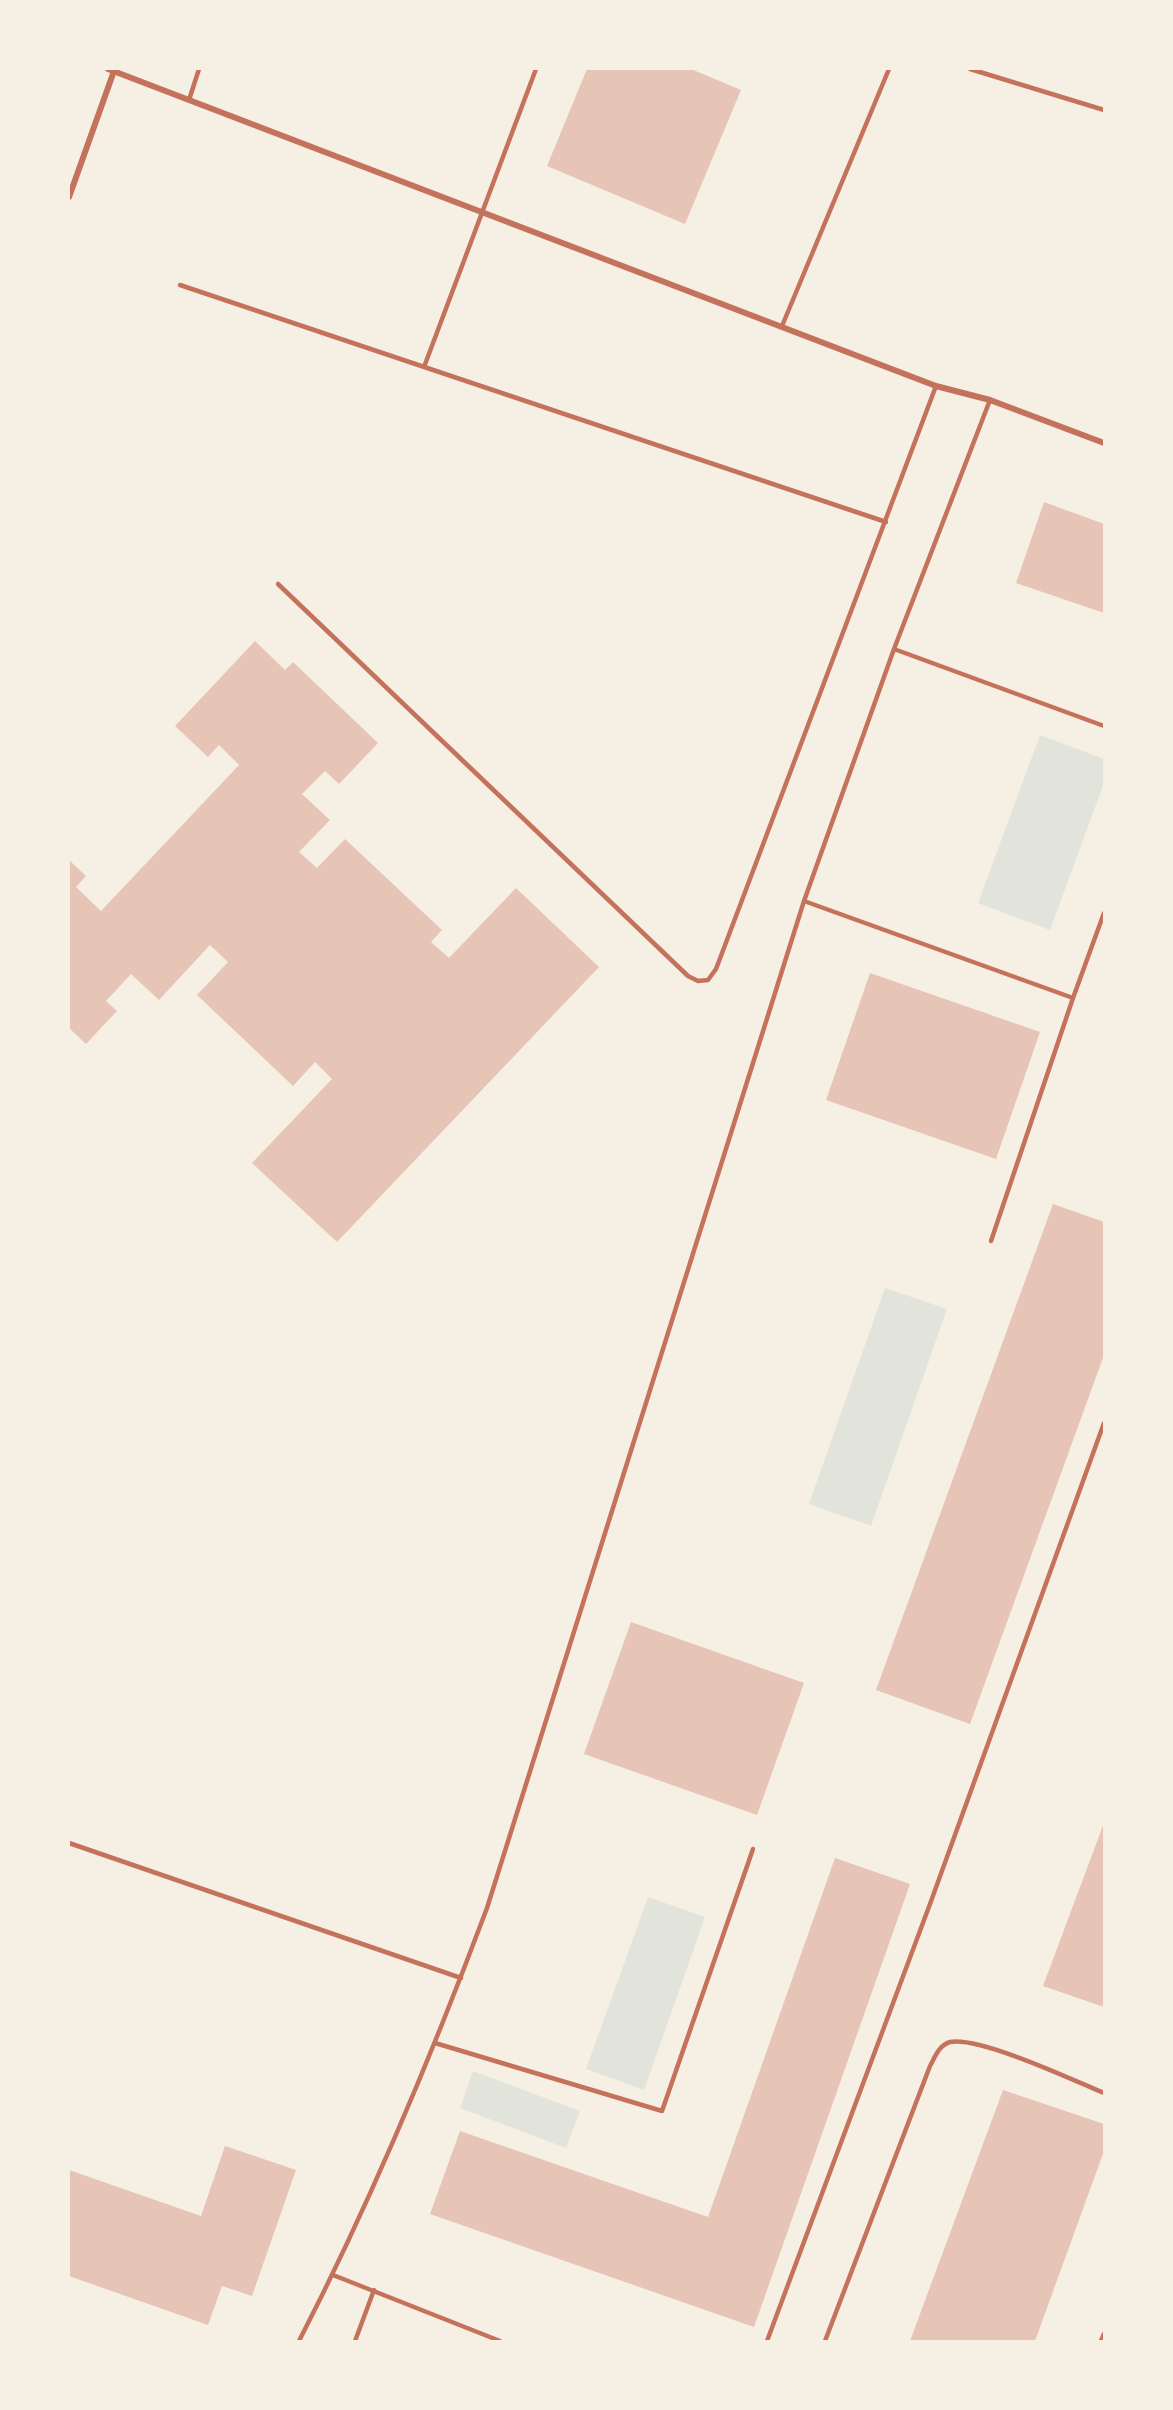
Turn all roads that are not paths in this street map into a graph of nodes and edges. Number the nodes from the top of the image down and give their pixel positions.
1 (199, 69) edge
2 (536, 69) edge
3 (889, 69) edge
4 (970, 69) edge
5 (111, 70) edge
6 (189, 100) junction
7 (1104, 110) edge
8 (69, 197) edge
9 (483, 212) junction
10 (180, 285) dead end
11 (782, 326) junction
12 (424, 367) junction
13 (936, 386) junction
14 (990, 400) junction
15 (1104, 444) edge
16 (885, 522) junction
17 (278, 584) dead end
18 (894, 650) junction
19 (1104, 726) edge
20 (804, 901) junction
21 (1104, 913) edge
22 (1073, 998) junction
23 (991, 1241) dead end
24 (1104, 1423) edge
25 (69, 1843) edge
26 (753, 1849) dead end
27 (461, 1978) junction
28 (435, 2043) junction
29 (1104, 2093) edge
30 (333, 2275) junction
31 (374, 2290) junction
32 (1104, 2334) edge
33 (299, 2341) edge
34 (355, 2341) edge
35 (500, 2341) edge
36 (767, 2341) edge
37 (825, 2341) edge
38 (1101, 2341) edge

1 - 6 lane
2 - 9 lane
3 - 11 lane
4 - 7 lane
5 - 6 street
5 - 8 street
6 - 9 street
9 - 11 street
9 - 12 lane
10 - 12 lane
11 - 13 street
12 - 16 lane
13 - 14 street
13 - 16 lane
14 - 15 street
14 - 18 lane
16 - 17 lane
18 - 19 lane
18 - 20 lane
20 - 22 lane
20 - 27 lane
21 - 22 lane
22 - 23 lane
24 - 36 lane
25 - 27 lane
26 - 28 lane
27 - 28 lane
28 - 30 lane
29 - 37 lane
30 - 31 lane
30 - 33 lane
31 - 34 lane
31 - 35 lane
32 - 38 lane

